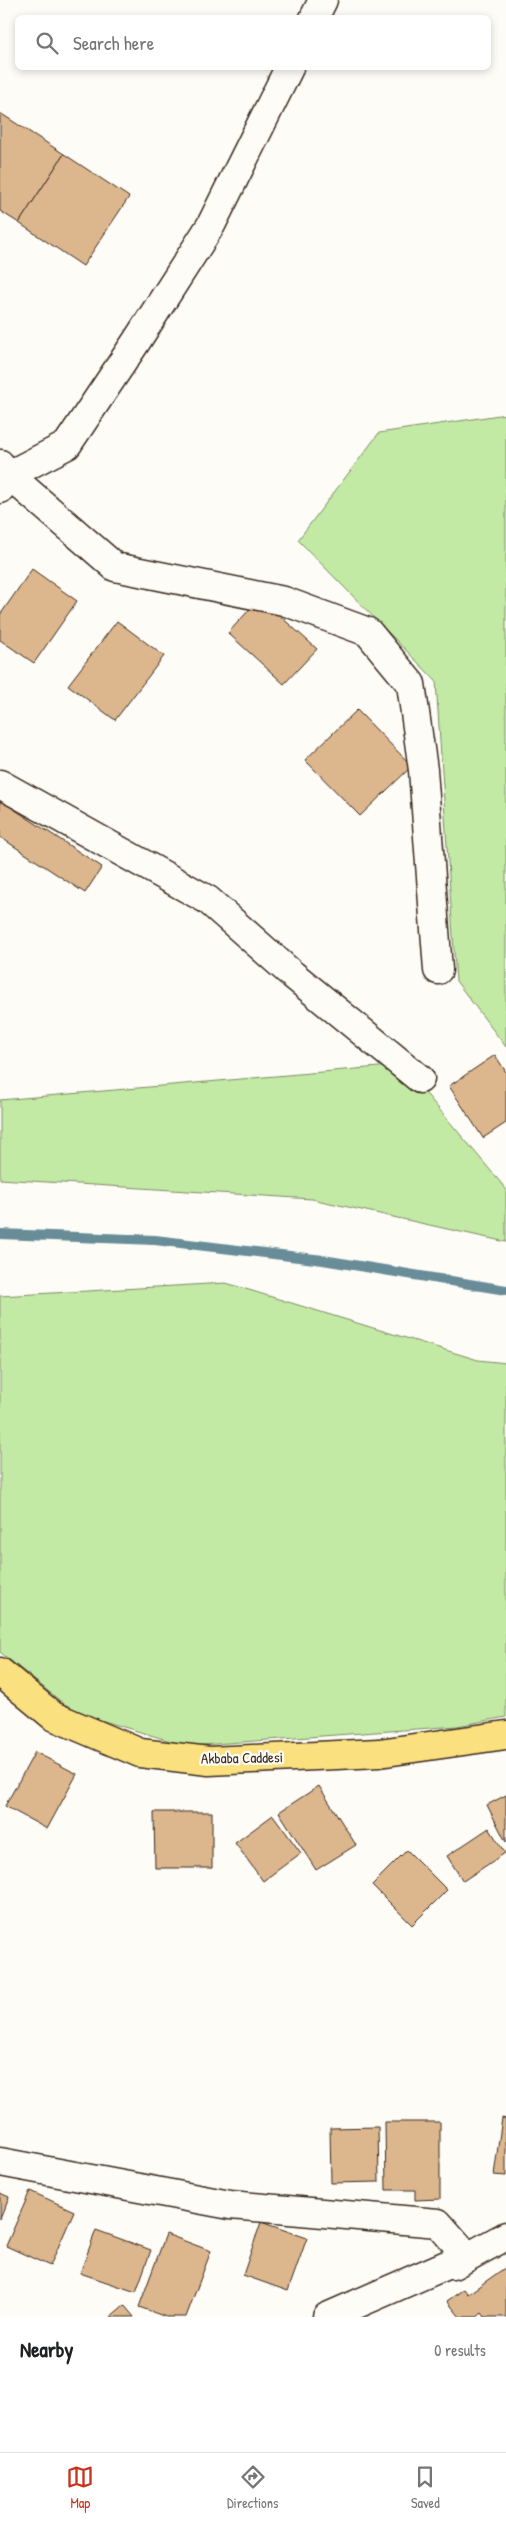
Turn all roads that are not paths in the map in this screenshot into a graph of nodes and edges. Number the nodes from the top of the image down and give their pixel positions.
1 (323, 0) edge
2 (316, 15) edge
3 (288, 70) edge
4 (3, 476) edge
5 (0, 784) edge
6 (438, 970) dead end
7 (420, 1079) dead end
8 (0, 1672) edge
9 (506, 1736) edge
10 (0, 2162) edge
11 (506, 2236) edge
12 (467, 2256) junction
13 (328, 2317) edge
14 (372, 2317) edge

1 - 2 street
3 - 4 street
4 - 6 street
5 - 7 street
8 - 9 main road, Akbaba Caddesi
10 - 12 street
11 - 12 street
12 - 13 street
12 - 14 street

